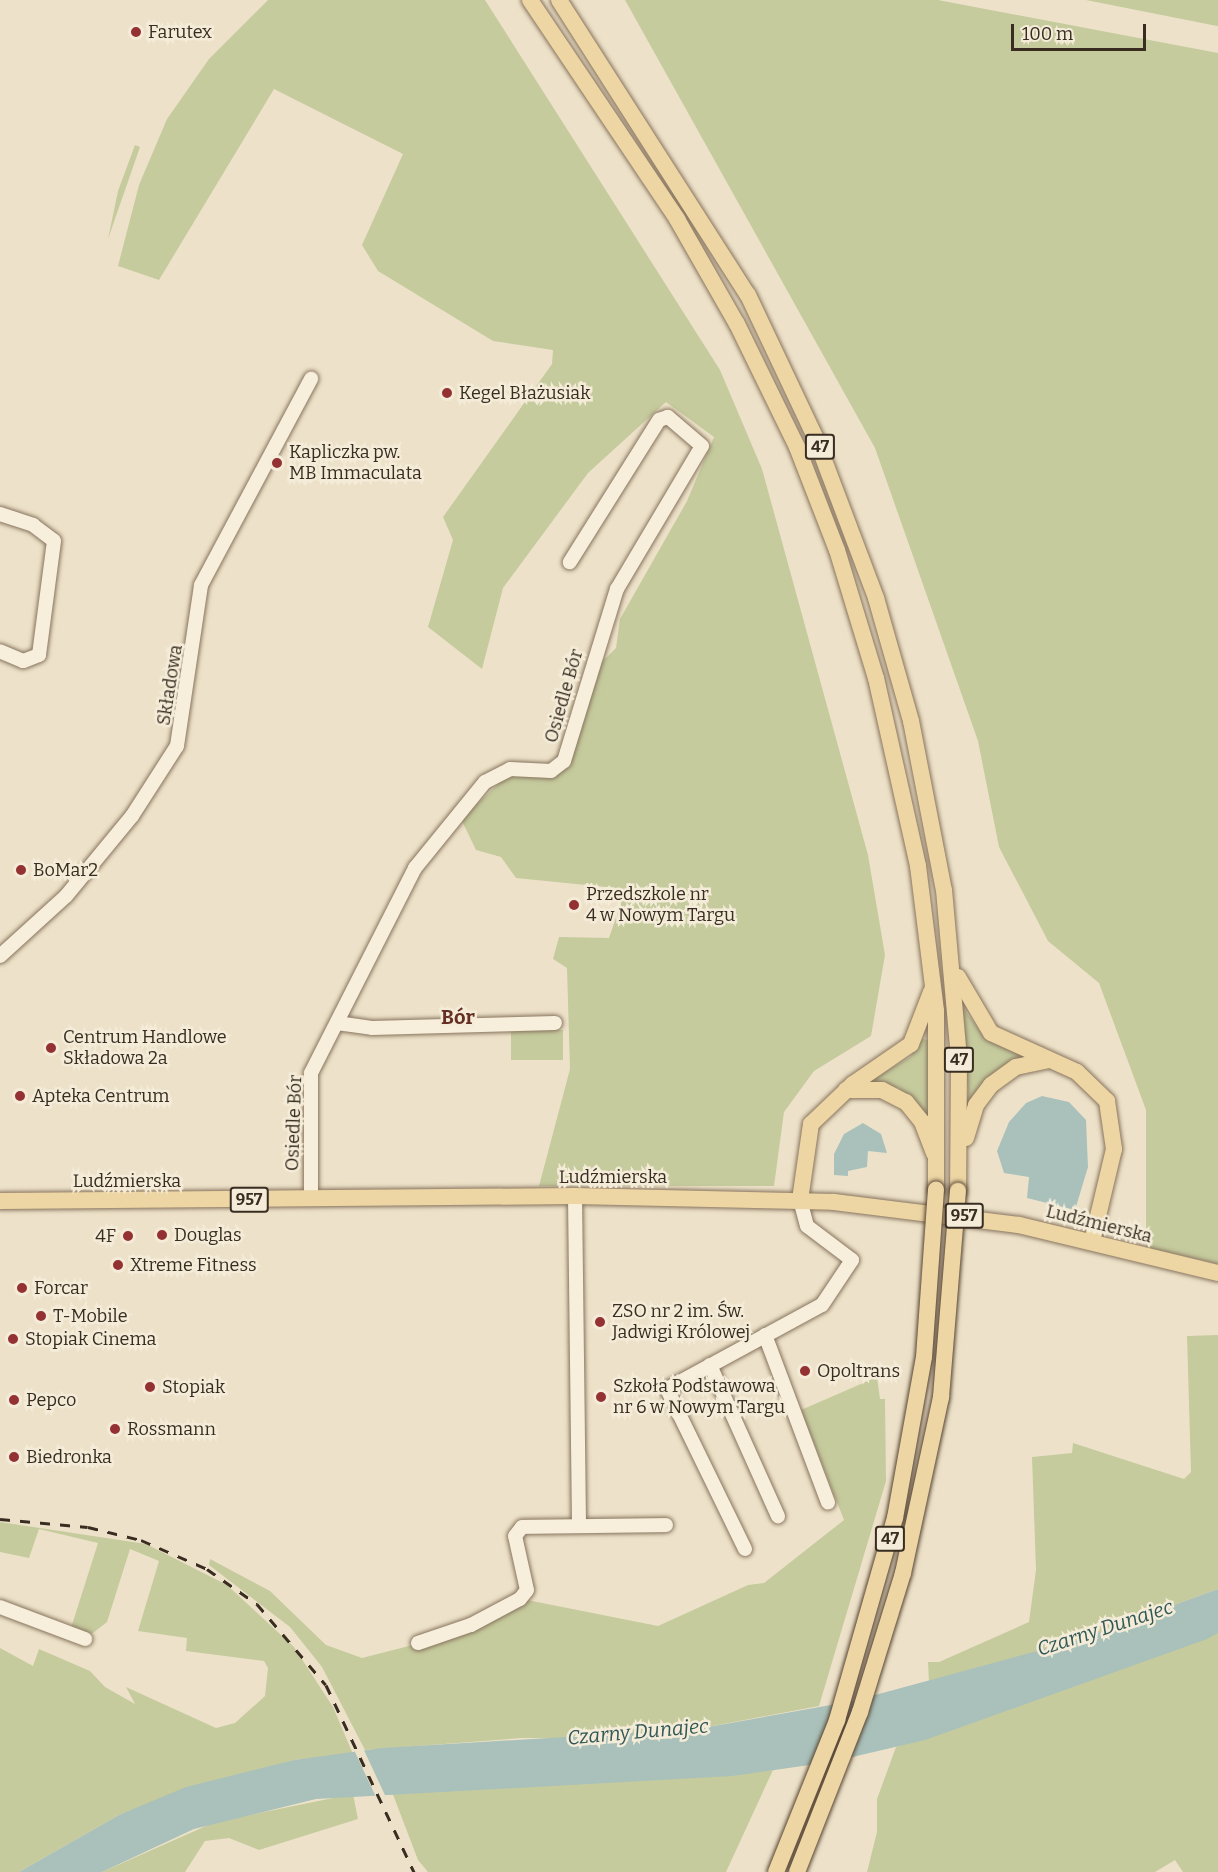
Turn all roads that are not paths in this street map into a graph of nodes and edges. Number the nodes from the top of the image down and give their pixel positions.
1 (560, 3) edge
2 (534, 5) edge
3 (311, 379) dead end
4 (0, 514) edge
5 (570, 562) dead end
6 (0, 651) edge
7 (0, 956) edge
8 (951, 958) junction
9 (933, 982) junction
10 (337, 1023) junction
11 (555, 1023) dead end
12 (1049, 1060) junction
13 (846, 1090) junction
14 (960, 1162) junction
15 (938, 1166) junction
16 (575, 1196) junction
17 (311, 1199) junction
18 (800, 1200) junction
19 (0, 1201) edge
20 (1092, 1241) junction
21 (1218, 1273) edge
22 (765, 1335) junction
23 (710, 1365) junction
24 (828, 1503) dead end
25 (778, 1516) dead end
26 (579, 1522) junction
27 (666, 1525) dead end
28 (745, 1549) dead end
29 (0, 1607) edge
30 (85, 1639) dead end
31 (418, 1643) dead end
32 (775, 1872) edge
33 (797, 1872) edge

1 - 8 main road, 47
2 - 9 main road, 47
3 - 7 street, Składowa
4 - 6 street
5 - 10 street, Osiedle Bór
8 - 12 main road
8 - 14 main road, 47
9 - 13 main road
9 - 15 main road, 47
10 - 11 street
10 - 17 street, Osiedle Bór
12 - 14 main road
12 - 20 main road
13 - 15 main road
13 - 18 main road
14 - 33 main road, 47, bridge
15 - 32 main road, 47, bridge
16 - 17 main road, Ludźmierska / 957
16 - 18 main road, Ludźmierska / 957
16 - 26 street
17 - 19 main road, Ludźmierska / 957
18 - 20 main road, Ludźmierska / 957
18 - 22 street
20 - 21 main road, Ludźmierska / 957
22 - 23 street
22 - 24 street
23 - 25 street
23 - 28 street
26 - 27 street
26 - 31 street
29 - 30 street

